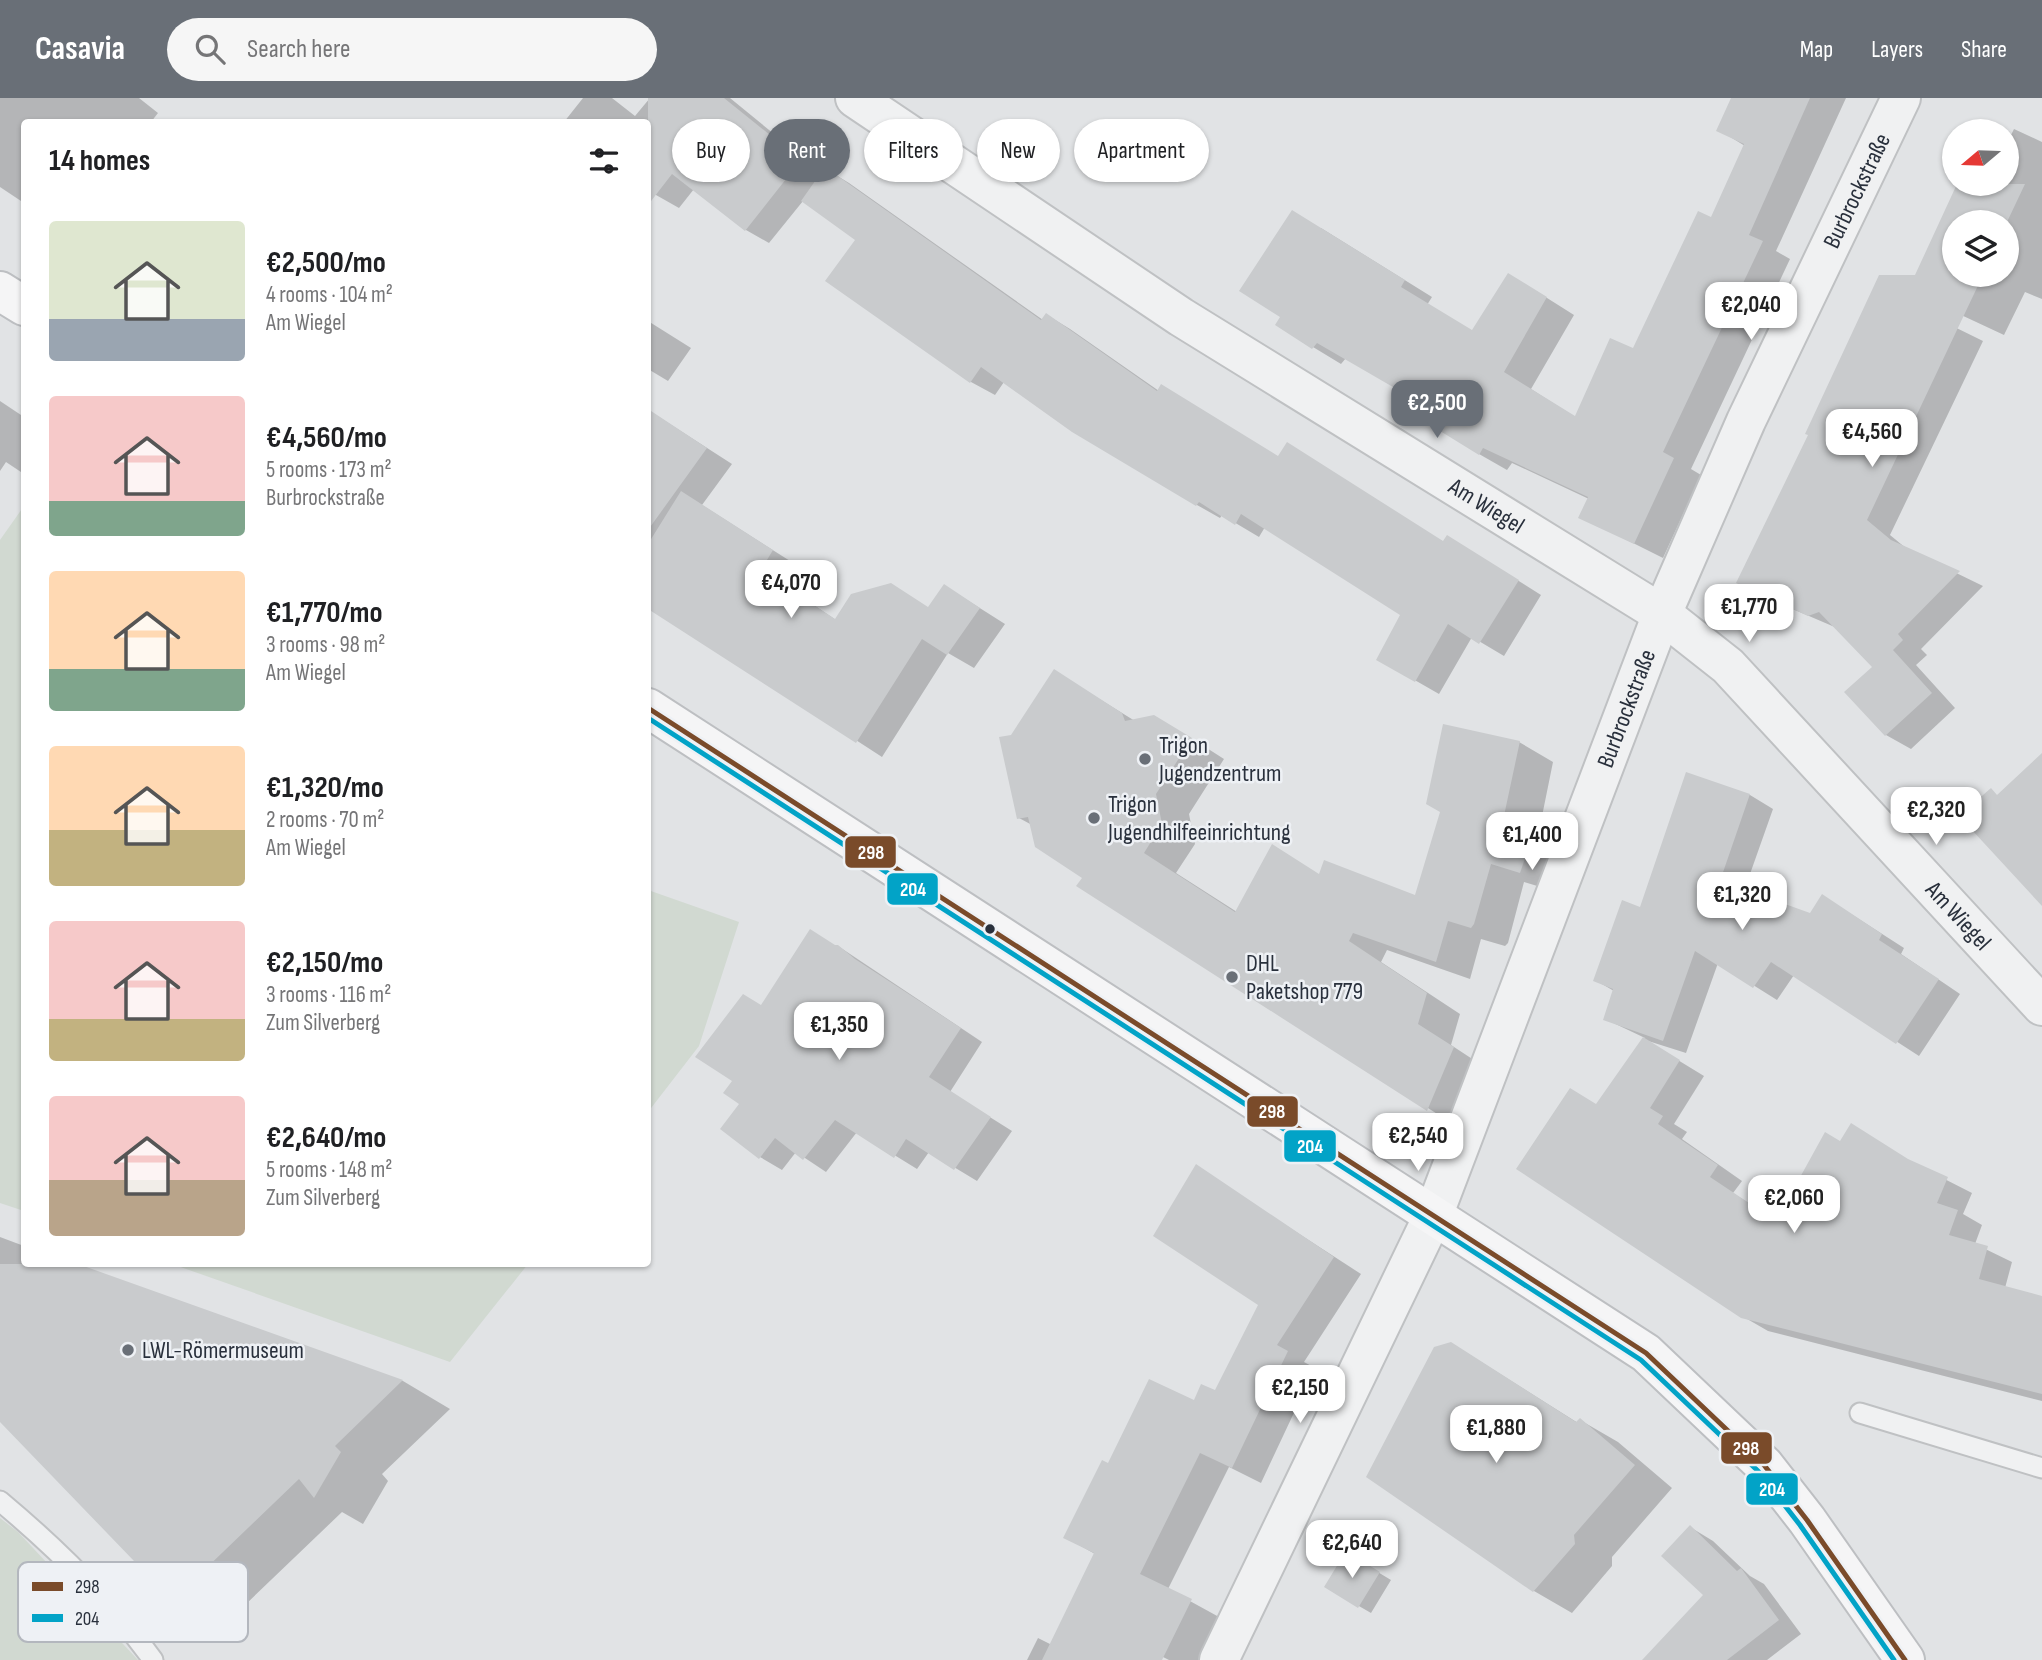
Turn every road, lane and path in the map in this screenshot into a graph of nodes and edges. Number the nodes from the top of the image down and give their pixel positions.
1 (855, 98) edge
2 (1901, 98) edge
3 (0, 290) edge
4 (21, 304) edge
5 (1662, 614) junction
6 (651, 710) edge
7 (2042, 1006) edge
8 (1433, 1216) junction
9 (1860, 1413) dead end
10 (2042, 1468) edge
11 (0, 1501) edge
12 (65, 1562) edge
13 (138, 1642) edge
14 (153, 1660) edge
15 (1219, 1660) edge
16 (1905, 1660) edge

1 - 5 street, Am Wiegel
2 - 5 street, Burbrockstraße
3 - 4 main road
5 - 7 street, Am Wiegel
5 - 8 street, Burbrockstraße
6 - 8 main road
8 - 15 street, Burbrockstraße
8 - 16 main road
9 - 10 lane
11 - 12 lane
13 - 14 lane

